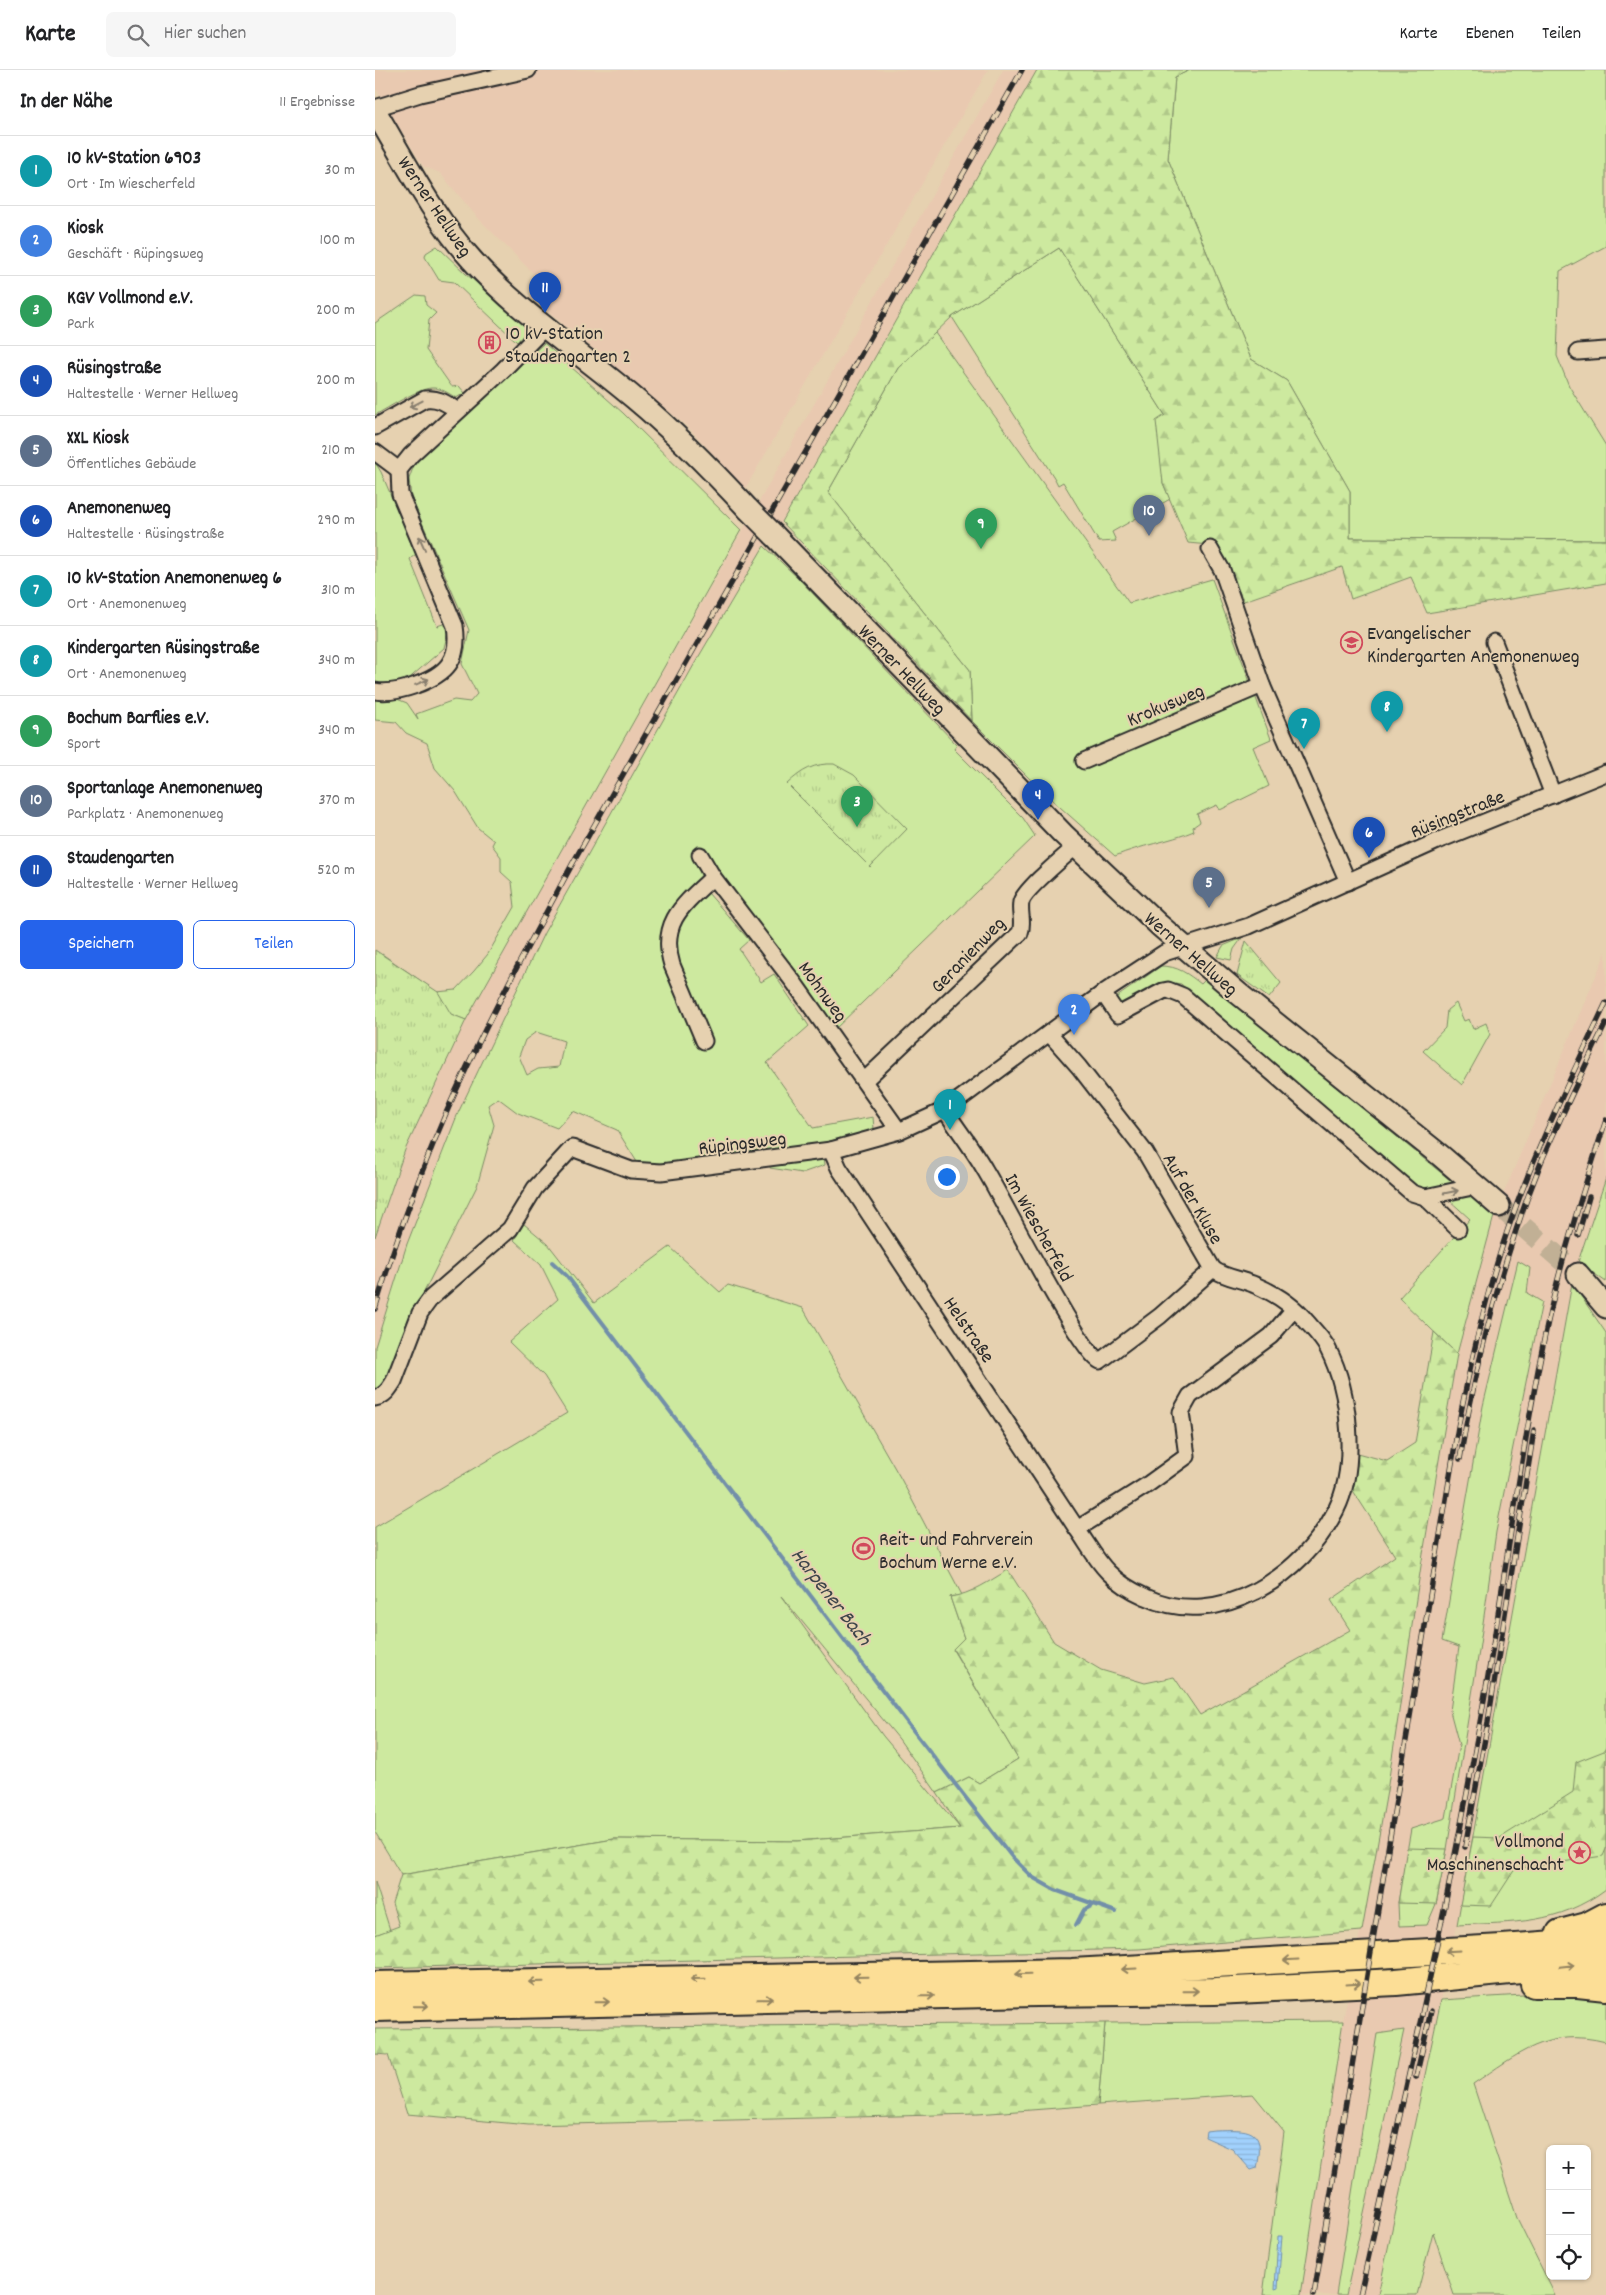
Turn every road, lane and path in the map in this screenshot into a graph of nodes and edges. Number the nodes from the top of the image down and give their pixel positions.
1 (528, 70) edge
2 (375, 110) edge
3 (545, 326) junction
4 (1606, 350) edge
5 (1578, 352) dead end
6 (458, 412) junction
7 (375, 427) edge
8 (375, 452) edge
9 (399, 470) junction
10 (1210, 549) dead end
11 (1494, 642) dead end
12 (1263, 685) junction
13 (375, 691) edge
14 (1084, 761) dead end
15 (1606, 772) edge
16 (1553, 795) junction
17 (1076, 846) junction
18 (700, 855) dead end
19 (713, 877) junction
20 (1348, 882) junction
21 (1183, 948) junction
22 (1103, 993) junction
23 (1049, 1033) junction
24 (703, 1041) dead end
25 (865, 1080) junction
26 (945, 1110) junction
27 (899, 1131) junction
28 (831, 1150) junction
29 (1477, 1186) junction
30 (1425, 1196) junction
31 (1499, 1206) tunnel mouth
32 (1458, 1229) dead end
33 (1213, 1269) junction
34 (1606, 1297) edge
35 (1606, 1307) edge
36 (1294, 1309) junction
37 (1100, 1361) joint
38 (378, 1398) edge
39 (1077, 1529) junction
40 (1606, 1916) edge
41 (1606, 1940) edge
42 (1502, 1948) junction
43 (1606, 1962) edge
44 (1396, 1982) junction
45 (375, 1985) edge
46 (1606, 1987) edge
47 (375, 2008) edge

1 - 2 street
2 - 3 main road, Werner Hellweg
3 - 6 street
3 - 17 main road, Werner Hellweg, bridge
4 - 5 street
6 -> 7 street
6 - 9 street
8 - 9 street
13 -> 9 street
10 - 12 street
11 - 16 street
12 - 14 street, Krokusweg
12 - 20 street
15 - 16 street, Rüsingstraße
16 - 20 street, Rüsingstraße
17 - 21 main road, Werner Hellweg
17 - 25 street, Geranienweg
18 - 19 street, Mohnweg
19 - 24 street
19 - 25 street, Mohnweg
20 - 21 street, Rüsingstraße
21 - 22 street, Rüpingsweg
21 - 29 main road, Werner Hellweg
22 - 23 street, Rüpingsweg
22 - 30 street, Werner Hellweg
23 - 26 street, Rüpingsweg
23 - 33 street, Auf der Kluse
25 - 27 street, Mohnweg
26 - 27 street, Rüpingsweg
26 - 37 street, Im Wiescherfeld
27 - 28 street, Rüpingsweg
28 - 38 street, Rüpingsweg
28 - 39 street, Helstraße
30 -> 29 street
29 - 31 main road, Werner Hellweg
30 - 32 street, Werner Hellweg
33 - 36 street, Helstraße
33 - 37 street, Auf der Kluse
34 - 35 main road
36 - 39 street
36 - 39 street, Helstraße
40 - 42 highway
41 - 42 highway
42 -> 45 highway
44 -> 43 highway
44 - 46 highway
47 -> 44 highway

